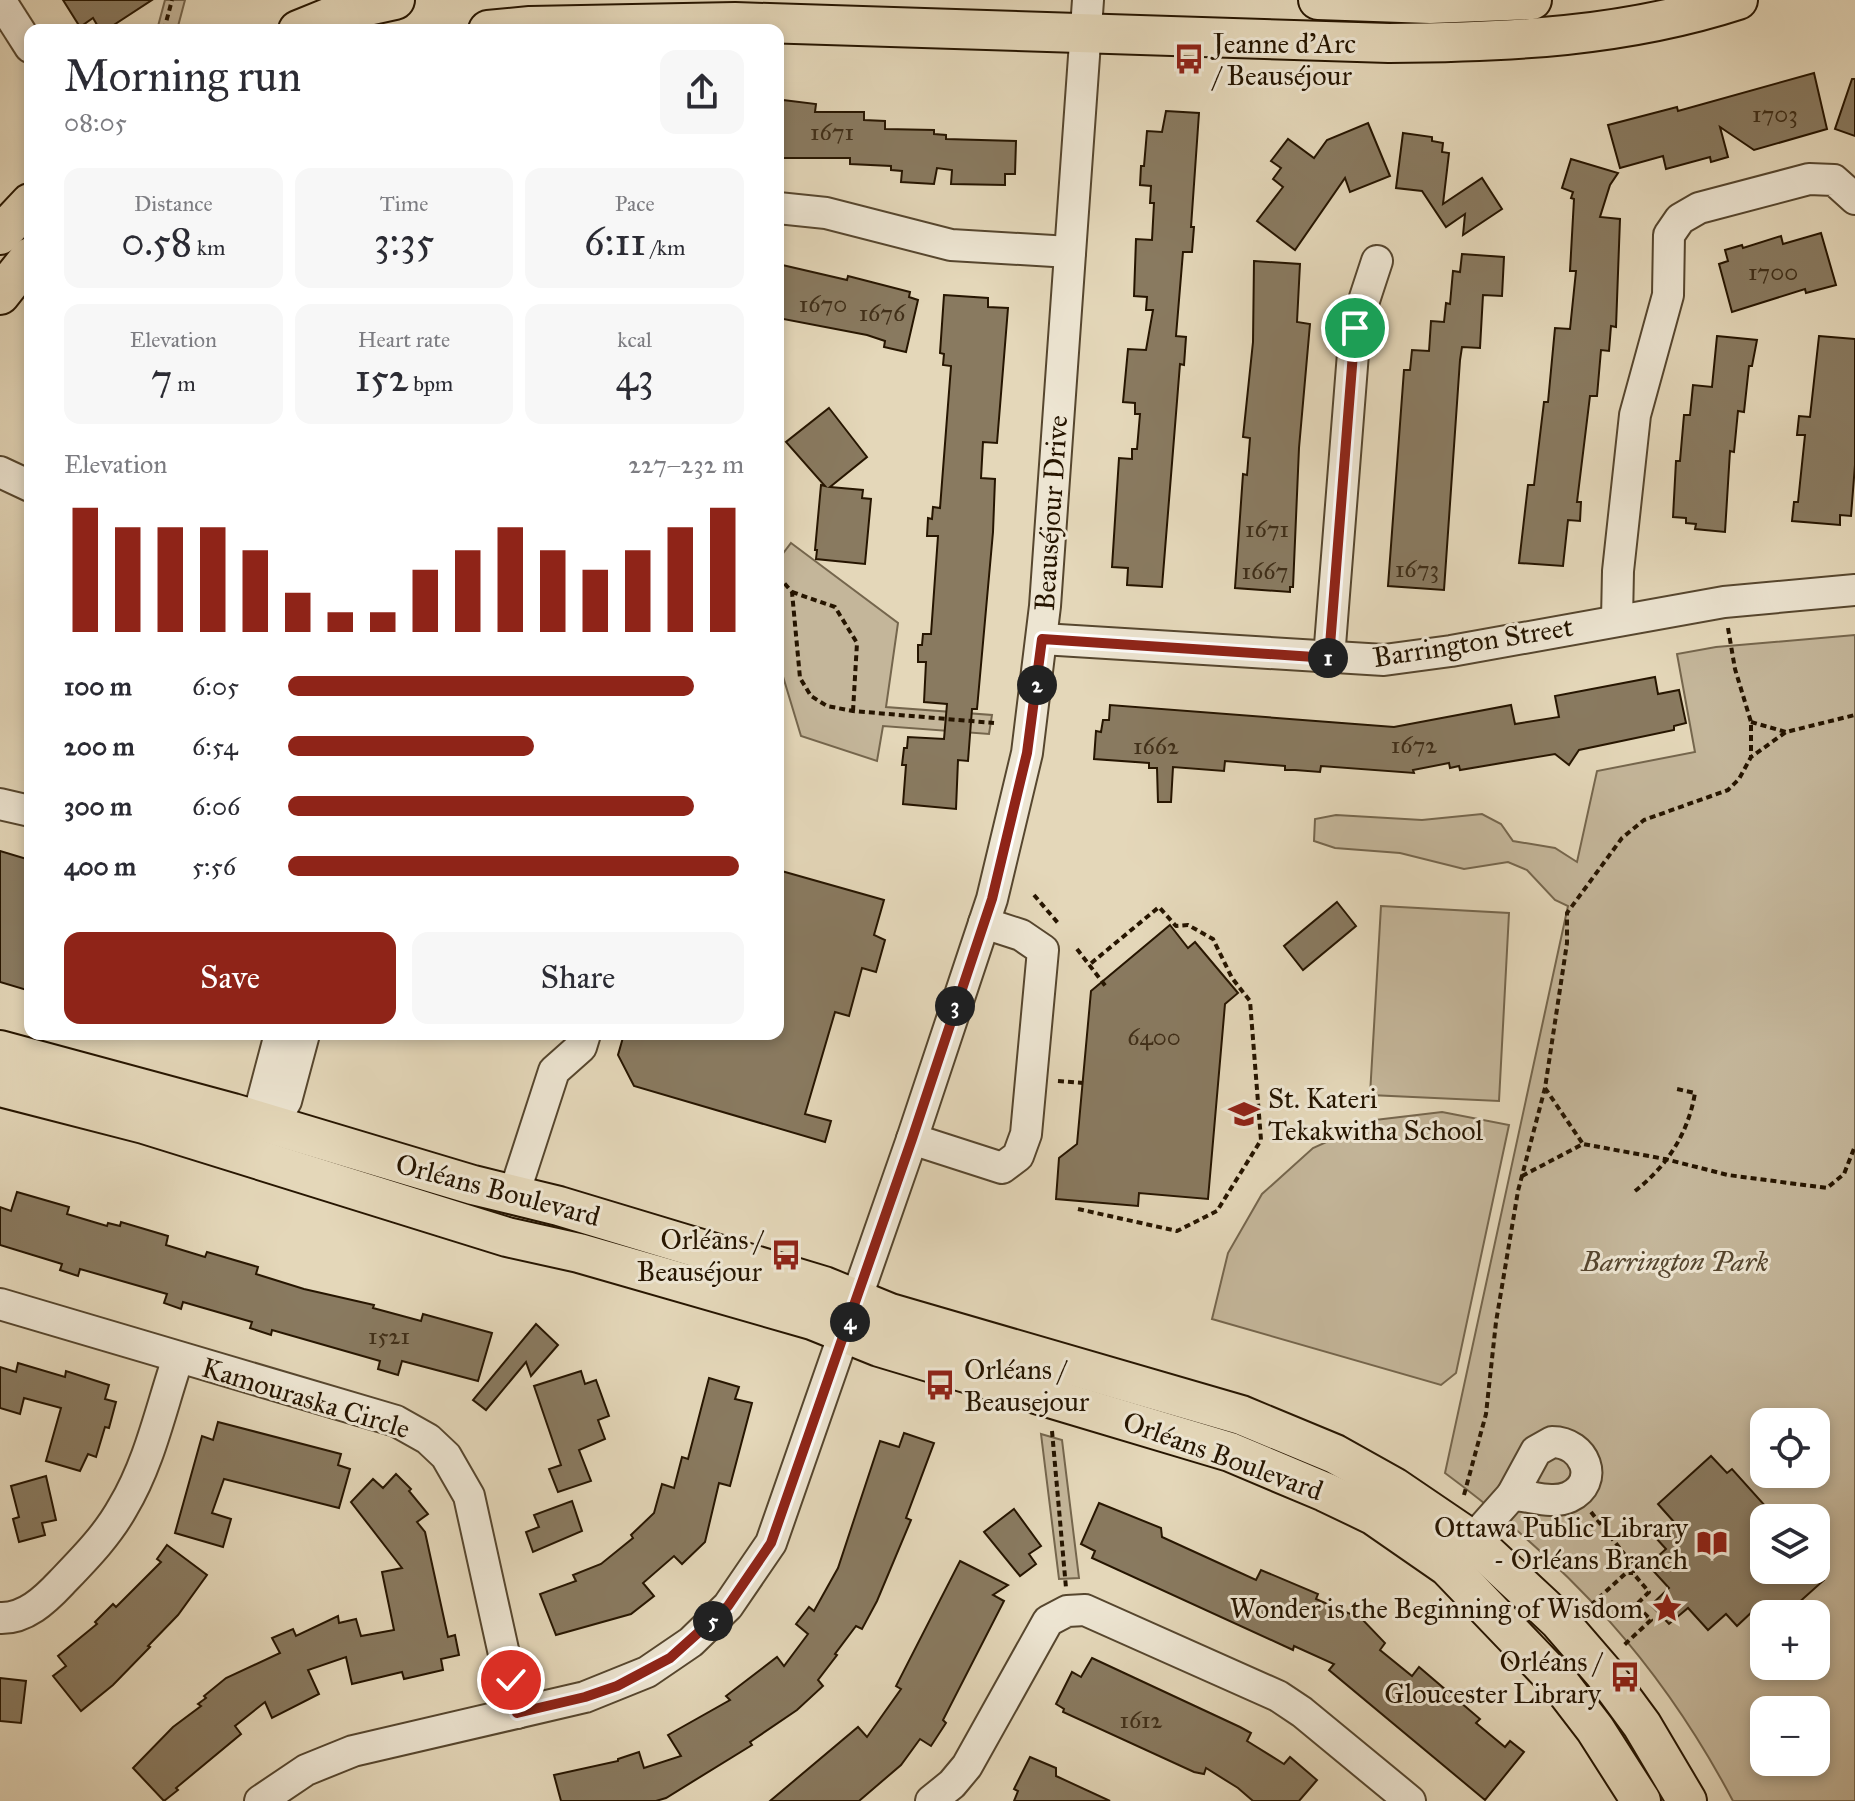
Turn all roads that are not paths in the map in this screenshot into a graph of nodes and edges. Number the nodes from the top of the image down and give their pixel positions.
1 (0, 0) edge
2 (395, 0) edge
3 (1318, 0) edge
4 (1532, 0) edge
5 (1738, 0) edge
6 (1087, 17) edge
7 (313, 24) edge
8 (673, 24) edge
9 (24, 38) edge
10 (1855, 199) edge
11 (24, 209) edge
12 (784, 209) edge
13 (0, 235) edge
14 (1070, 252) junction
15 (1377, 261) dead end
16 (24, 265) edge
17 (0, 295) edge
18 (0, 472) edge
19 (24, 483) edge
20 (1855, 590) edge
21 (1617, 619) junction
22 (1042, 639) junction
23 (1329, 658) junction
24 (0, 804) edge
25 (24, 810) edge
26 (984, 923) junction
27 (278, 1040) edge
28 (302, 1040) edge
29 (583, 1040) edge
30 (0, 1050) edge
31 (0, 1087) edge
32 (272, 1126) junction
33 (912, 1139) junction
34 (262, 1162) junction
35 (514, 1194) junction
36 (0, 1304) edge
37 (851, 1317) junction
38 (178, 1358) junction
39 (1512, 1495) junction
40 (1460, 1554) junction
41 (0, 1618) edge
42 (517, 1713) junction
43 (260, 1801) edge
44 (931, 1801) edge
45 (1410, 1801) edge
46 (1641, 1801) edge
47 (1687, 1801) edge

1 - 9 street
2 - 7 main road
3 - 4 main road
5 - 6 main road
6 - 8 main road
6 - 14 street, Beauséjour Drive
10 - 21 street
11 - 13 main road
12 - 14 street
14 - 22 street, Beauséjour Drive
15 - 23 street
16 - 17 main road
18 - 19 street
20 - 21 street, Barrington Street
21 - 23 street, Barrington Street
22 - 23 street, Barrington Street
22 - 26 street, Beauséjour Drive
24 - 25 street
26 - 33 street, Beauséjour Drive
26 - 33 street
27 - 32 street
28 - 32 street
29 - 35 street
30 - 32 main road, Orléans Boulevard
31 - 34 main road, Orléans Boulevard
32 - 34 main road
32 - 35 main road, Orléans Boulevard
33 - 37 street, Beauséjour Drive
34 - 37 main road, Orléans Boulevard
35 - 37 main road, Orléans Boulevard
36 - 38 street, Kamouraska Circle
37 - 40 main road, Orléans Boulevard
37 - 42 street, Beauséjour Drive
38 - 41 street, Kamouraska Circle
38 - 42 street, Kamouraska Circle
39 - 39 street
39 - 40 street
40 - 46 main road, Orléans Boulevard
40 - 47 main road, Orléans Boulevard
42 - 43 street, Beauséjour Drive
44 - 45 street

